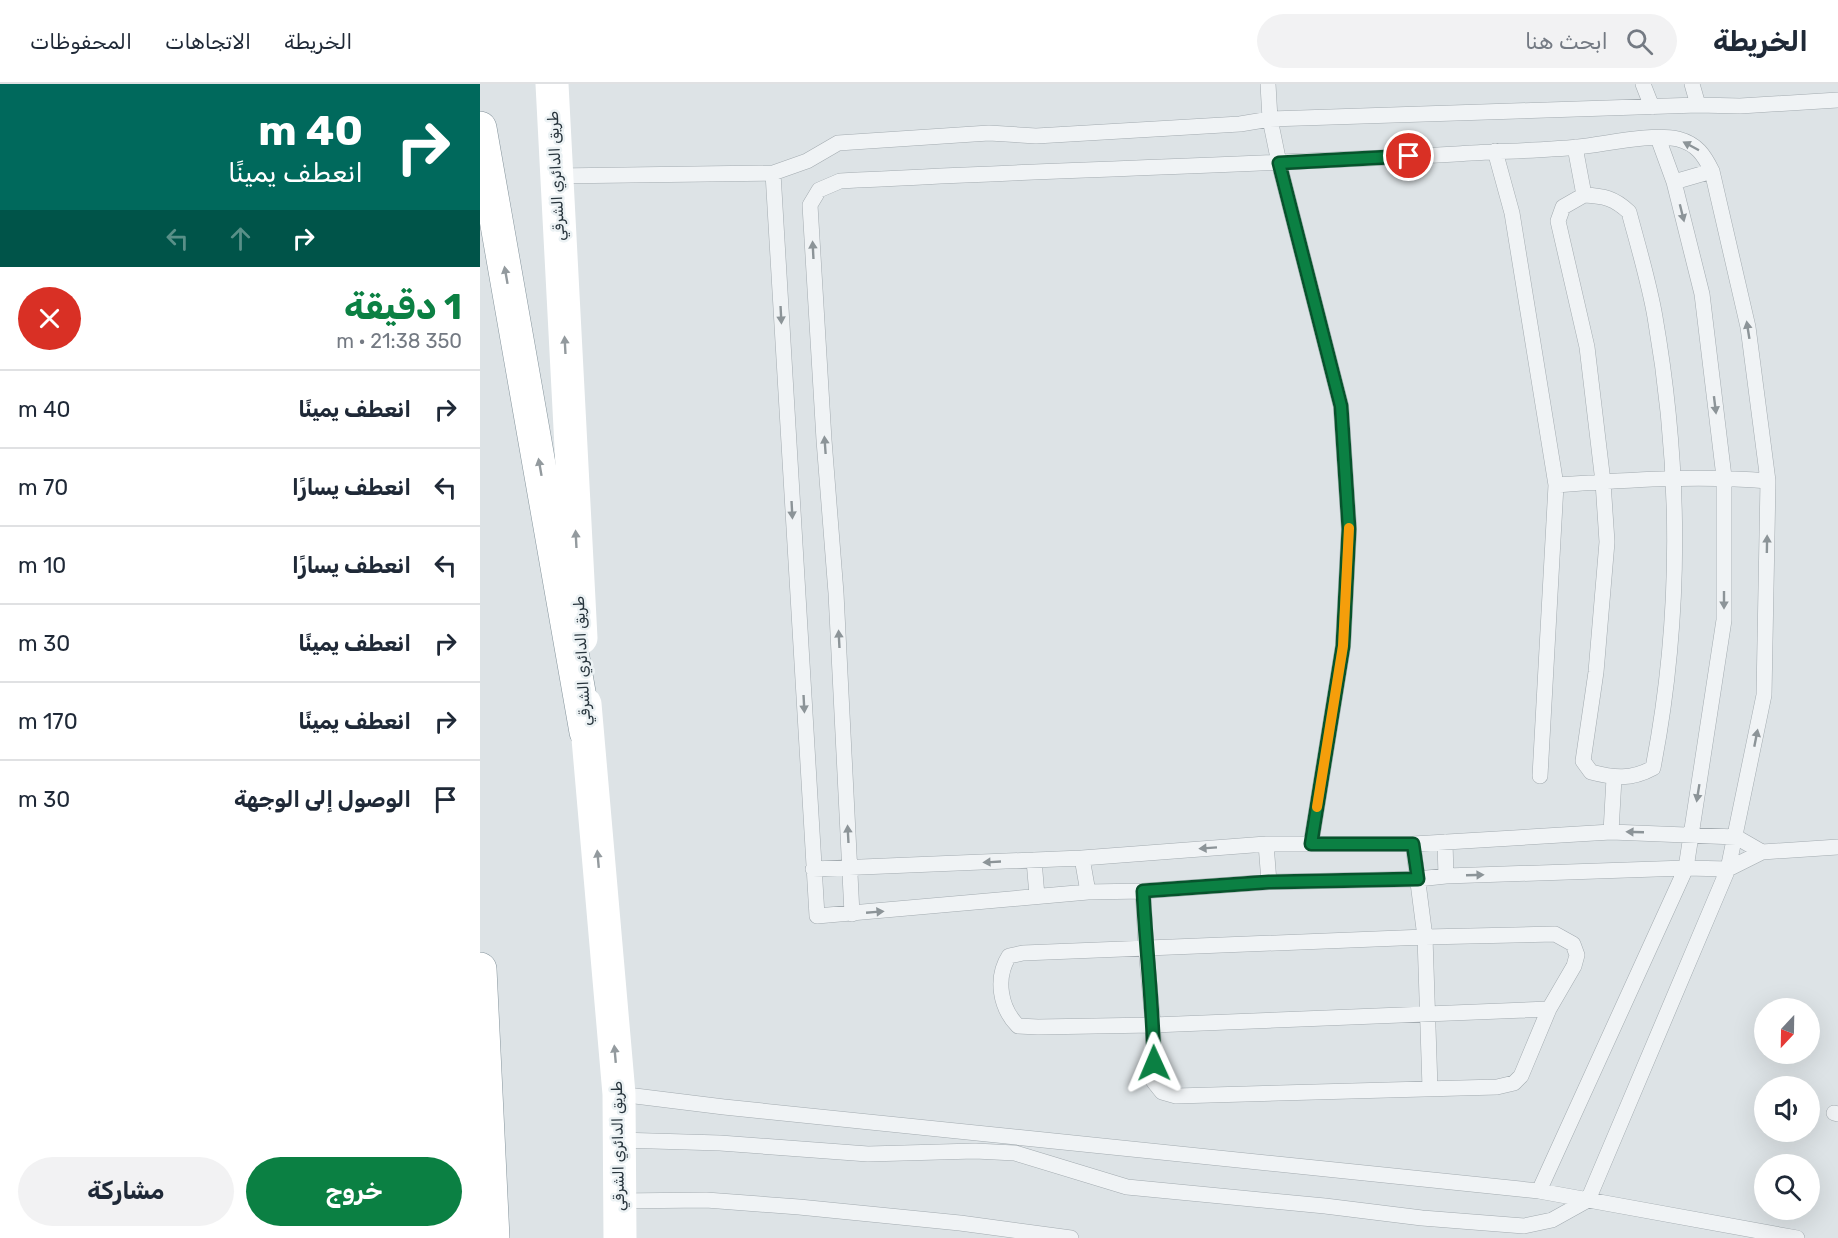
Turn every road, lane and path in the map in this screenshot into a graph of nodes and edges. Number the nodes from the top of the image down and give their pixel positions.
1 (552, 84) edge
2 (1268, 84) edge
3 (1644, 84) edge
4 (1692, 84) edge
5 (1838, 99) edge
6 (1698, 105) junction
7 (1652, 107) junction
8 (1270, 119) junction
9 (480, 128) edge
10 (1658, 138) junction
11 (1575, 147) junction
12 (1496, 151) junction
13 (1279, 163) junction
14 (1712, 171) junction
15 (772, 173) junction
16 (556, 176) junction
17 (1674, 182) junction
18 (1584, 195) junction
19 (1724, 477) junction
20 (1673, 480) junction
21 (1768, 481) junction
22 (1603, 482) junction
23 (1556, 485) junction
24 (586, 732) junction
25 (1540, 776) dead end
26 (1614, 778) junction
27 (1611, 832) junction
28 (1692, 834) junction
29 (1736, 837) junction
30 (1445, 842) junction
31 (1266, 844) junction
32 (1311, 844) junction
33 (1413, 844) junction
34 (1838, 847) edge
35 (1762, 852) junction
36 (1082, 858) junction
37 (1034, 860) junction
38 (850, 868) junction
39 (1686, 868) junction
40 (813, 869) junction
41 (1728, 869) junction
42 (1446, 876) junction
43 (1418, 879) junction
44 (1269, 882) junction
45 (1143, 891) junction
46 (1089, 892) junction
47 (1037, 896) junction
48 (852, 914) junction
49 (1425, 937) junction
50 (1146, 947) junction
51 (480, 969) edge
52 (1549, 1009) junction
53 (1428, 1014) junction
54 (1154, 1025) junction
55 (1430, 1088) junction
56 (619, 1094) junction
57 (619, 1140) junction
58 (1539, 1191) junction
59 (618, 1200) junction
60 (1588, 1200) junction
61 (493, 1238) edge
62 (620, 1238) edge
63 (1071, 1238) edge
64 (1797, 1238) edge

1 - 16 main road, طريق الدائري الشرقي
2 - 8 lane
3 - 7 lane
4 - 6 lane
5 - 6 lane
6 - 7 lane
7 - 8 lane
8 - 13 lane
8 - 15 lane
24 -> 9 main road
10 - 11 lane
14 -> 10 lane
10 - 17 lane
11 - 12 lane
11 - 18 lane
12 - 13 lane
12 - 23 lane
13 - 32 lane
38 -> 13 lane
14 - 17 lane
21 -> 14 lane
15 - 16 lane
15 -> 40 lane
24 -> 16 main road, طريق الدائري الشرقي
17 -> 19 lane
18 - 20 lane
18 - 22 lane
19 - 20 lane
19 - 21 lane
19 -> 28 lane
20 - 22 lane
20 - 26 lane
29 -> 21 lane
22 - 23 lane
22 - 26 lane
23 - 25 lane
56 -> 24 main road, طريق الدائري الشرقي
26 - 27 lane
28 -> 27 lane
27 - 30 lane
28 - 29 lane
28 - 39 lane
29 - 35 lane
29 - 41 lane
30 - 33 lane
30 - 42 lane
31 - 32 lane
31 -> 36 lane
31 - 44 lane
32 - 33 lane
33 - 43 lane
34 - 35 lane
35 - 41 lane
36 - 37 lane
36 - 46 lane
37 -> 38 lane
37 - 47 lane
38 - 40 lane
38 - 48 lane
39 - 41 lane
42 -> 39 lane
39 - 58 lane
40 - 48 lane
41 - 60 lane
42 - 43 lane
43 - 44 lane
43 - 49 lane
44 - 45 lane
45 - 46 lane
45 - 50 lane
46 - 47 lane
48 -> 47 lane
49 - 50 lane
49 - 52 lane
49 - 53 lane
50 - 54 lane
50 - 54 lane
51 - 61 main road
52 - 53 lane
52 - 55 lane
53 - 54 lane
53 - 55 lane
54 - 55 lane
56 - 57 main road, طريق الدائري الشرقي
56 - 58 lane
57 - 59 main road, طريق الدائري الشرقي
57 - 60 lane
58 - 60 lane
59 - 62 main road, طريق الدائري الشرقي
59 - 63 lane
60 - 64 lane

